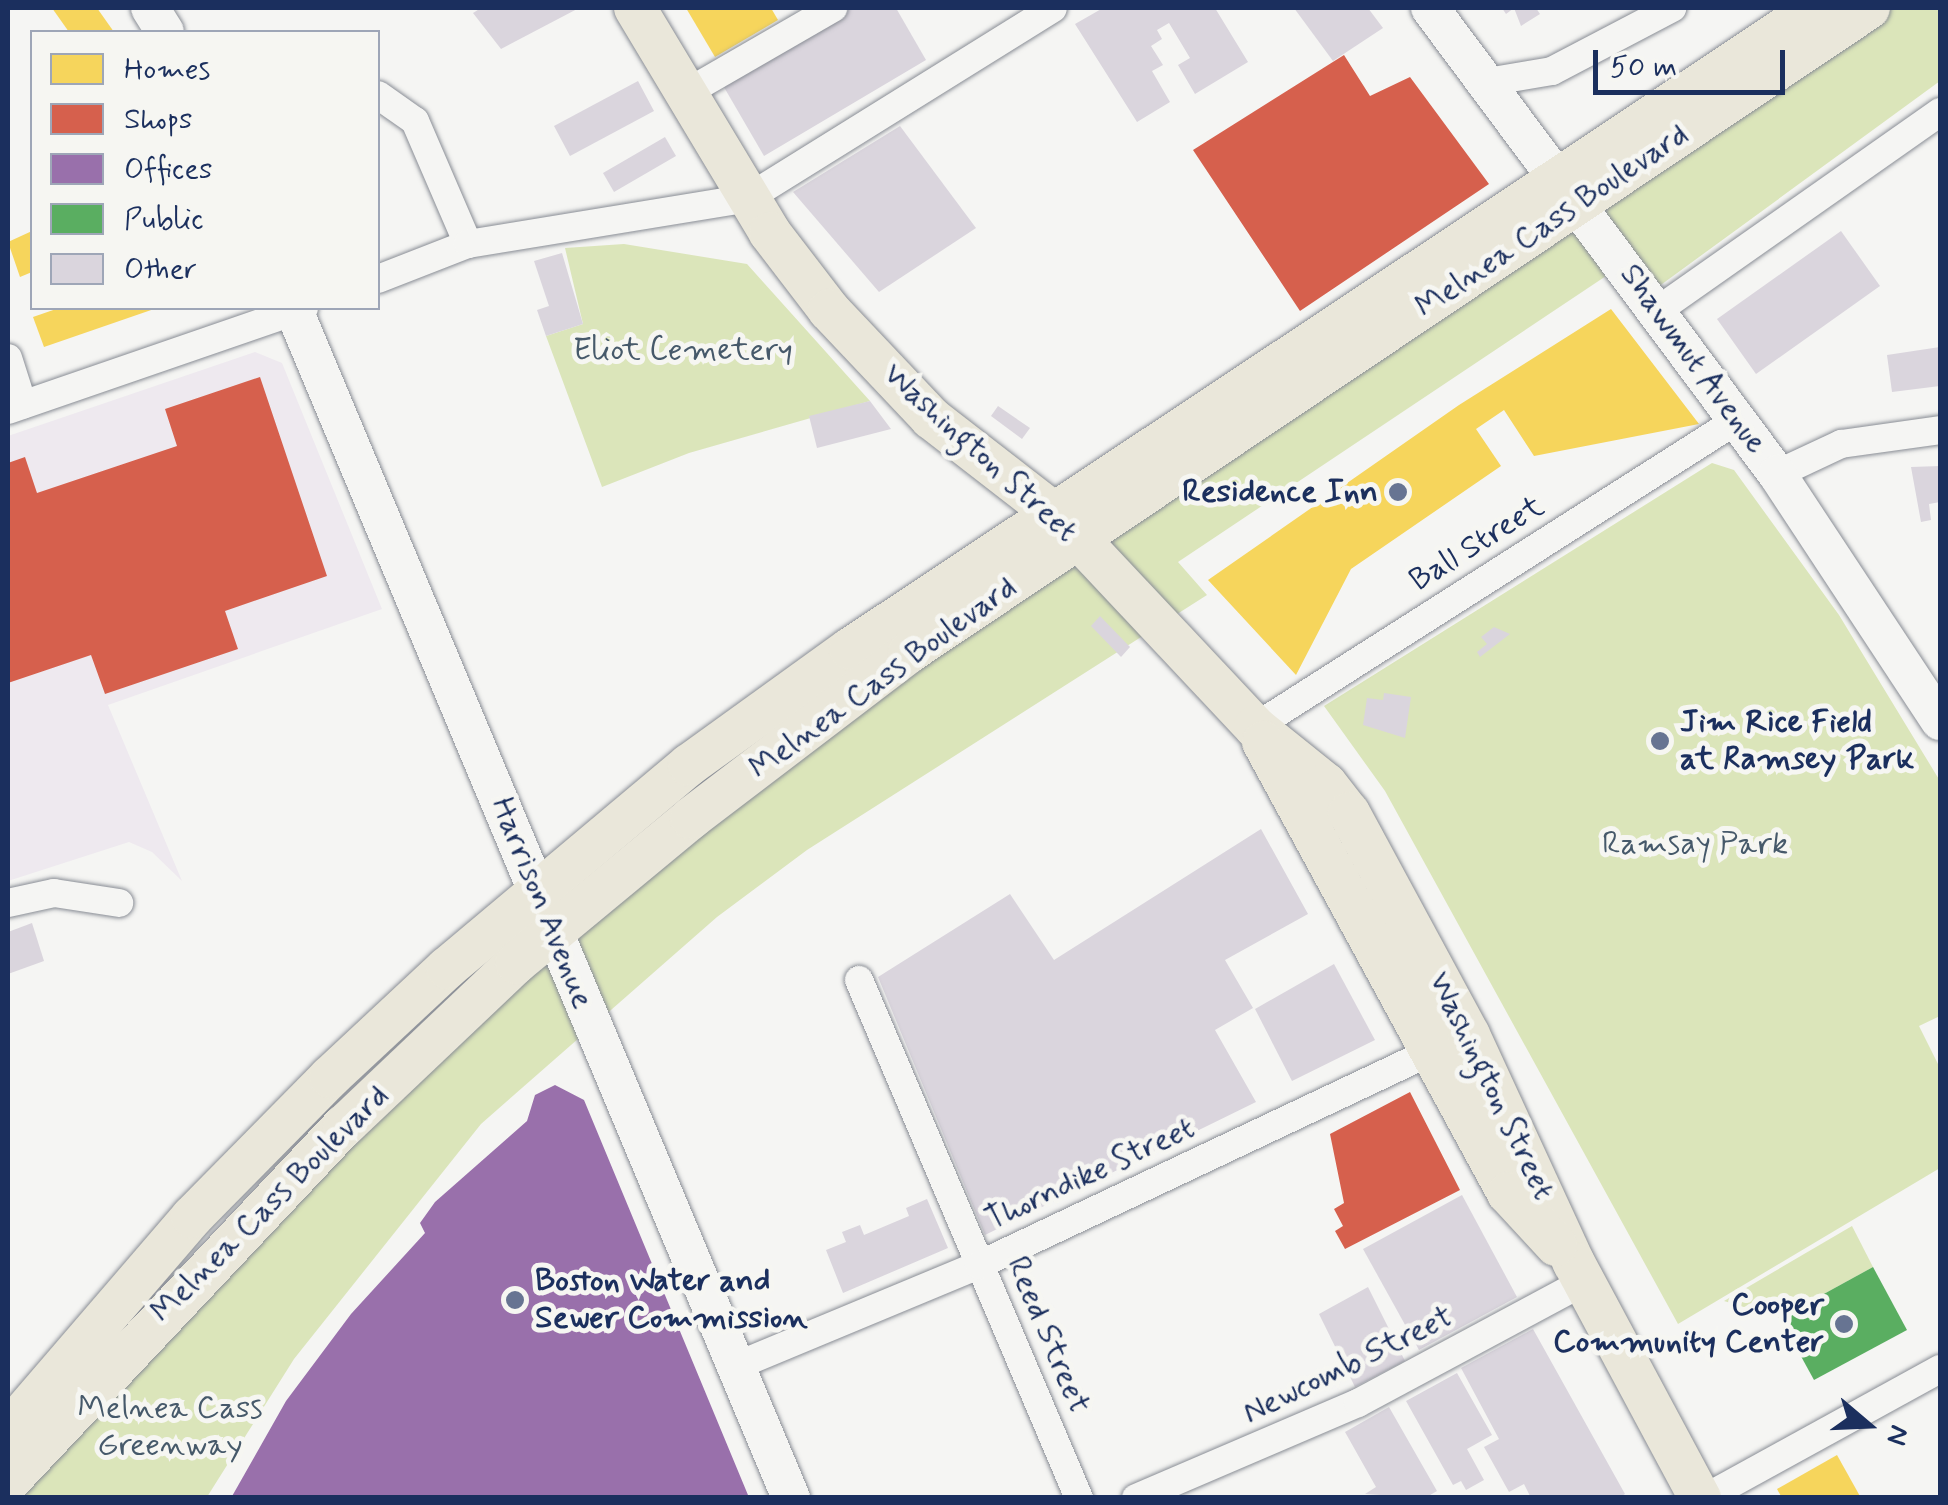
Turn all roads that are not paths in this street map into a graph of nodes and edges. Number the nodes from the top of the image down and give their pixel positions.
1 (150, 8) edge
2 (635, 8) edge
3 (833, 8) edge
4 (1053, 8) edge
5 (1430, 8) edge
6 (1672, 8) edge
7 (1815, 8) edge
8 (1869, 8) edge
9 (164, 30) edge
10 (1486, 82) junction
11 (686, 93) junction
12 (380, 96) edge
13 (1940, 112) edge
14 (1568, 191) junction
15 (748, 198) junction
16 (468, 244) junction
17 (380, 278) edge
18 (294, 310) edge
19 (297, 310) edge
20 (1657, 311) junction
21 (8, 358) edge
22 (15, 407) edge
23 (1737, 420) junction
24 (1940, 430) edge
25 (1777, 474) junction
26 (1068, 528) junction
27 (1929, 678) edge
28 (1940, 720) edge
29 (1254, 727) junction
30 (536, 892) junction
31 (8, 903) edge
32 (120, 903) dead end
33 (553, 933) junction
34 (859, 980) dead end
35 (1468, 1036) junction
36 (1428, 1052) junction
37 (979, 1265) junction
38 (1579, 1273) junction
39 (736, 1366) junction
40 (1940, 1368) edge
41 (8, 1431) edge
42 (8, 1482) edge
43 (791, 1498) edge
44 (1079, 1498) edge
45 (1136, 1498) edge
46 (1703, 1498) edge

1 - 9 main road
2 - 11 main road, Washington Street
3 - 11 street
4 - 15 street
5 - 10 main road, Shawmut Avenue
6 - 10 street
7 - 14 main road, Melnea Cass Boulevard
8 - 14 main road, Melnea Cass Boulevard
10 - 14 main road, Shawmut Avenue
11 - 15 main road, Washington Street
12 - 16 street
13 - 20 street
14 - 20 main road, Shawmut Avenue
14 - 26 main road, Melnea Cass Boulevard
15 - 16 street
15 - 26 main road, Washington Street
16 - 17 street
18 - 22 street
19 - 30 main road, Harrison Avenue
20 - 23 main road, Shawmut Avenue
21 - 22 street
23 - 25 main road, Shawmut Avenue
23 - 29 street, Ball Street
24 - 25 street
25 - 27 main road, Shawmut Avenue
26 - 29 main road, Washington Street
26 - 30 main road, Melnea Cass Boulevard
26 - 33 main road, Melnea Cass Boulevard
27 - 28 main road, Shawmut Avenue
29 - 35 main road, Washington Street
29 - 36 main road, Washington Street
30 - 33 main road, Harrison Avenue
30 - 41 main road, Melnea Cass Boulevard
31 - 32 street
33 - 39 main road, Harrison Avenue
33 - 42 main road, Melnea Cass Boulevard
34 - 37 street, Reed Street
35 - 36 street, Thorndike Street
35 - 38 main road, Washington Street
36 - 37 street, Thorndike Street
36 - 38 main road, Washington Street
37 - 39 street, Thorndike Street
37 - 44 street, Reed Street
38 - 45 street, Newcomb Street
38 - 46 main road, Washington Street
39 - 43 main road, Harrison Avenue
40 - 46 street

